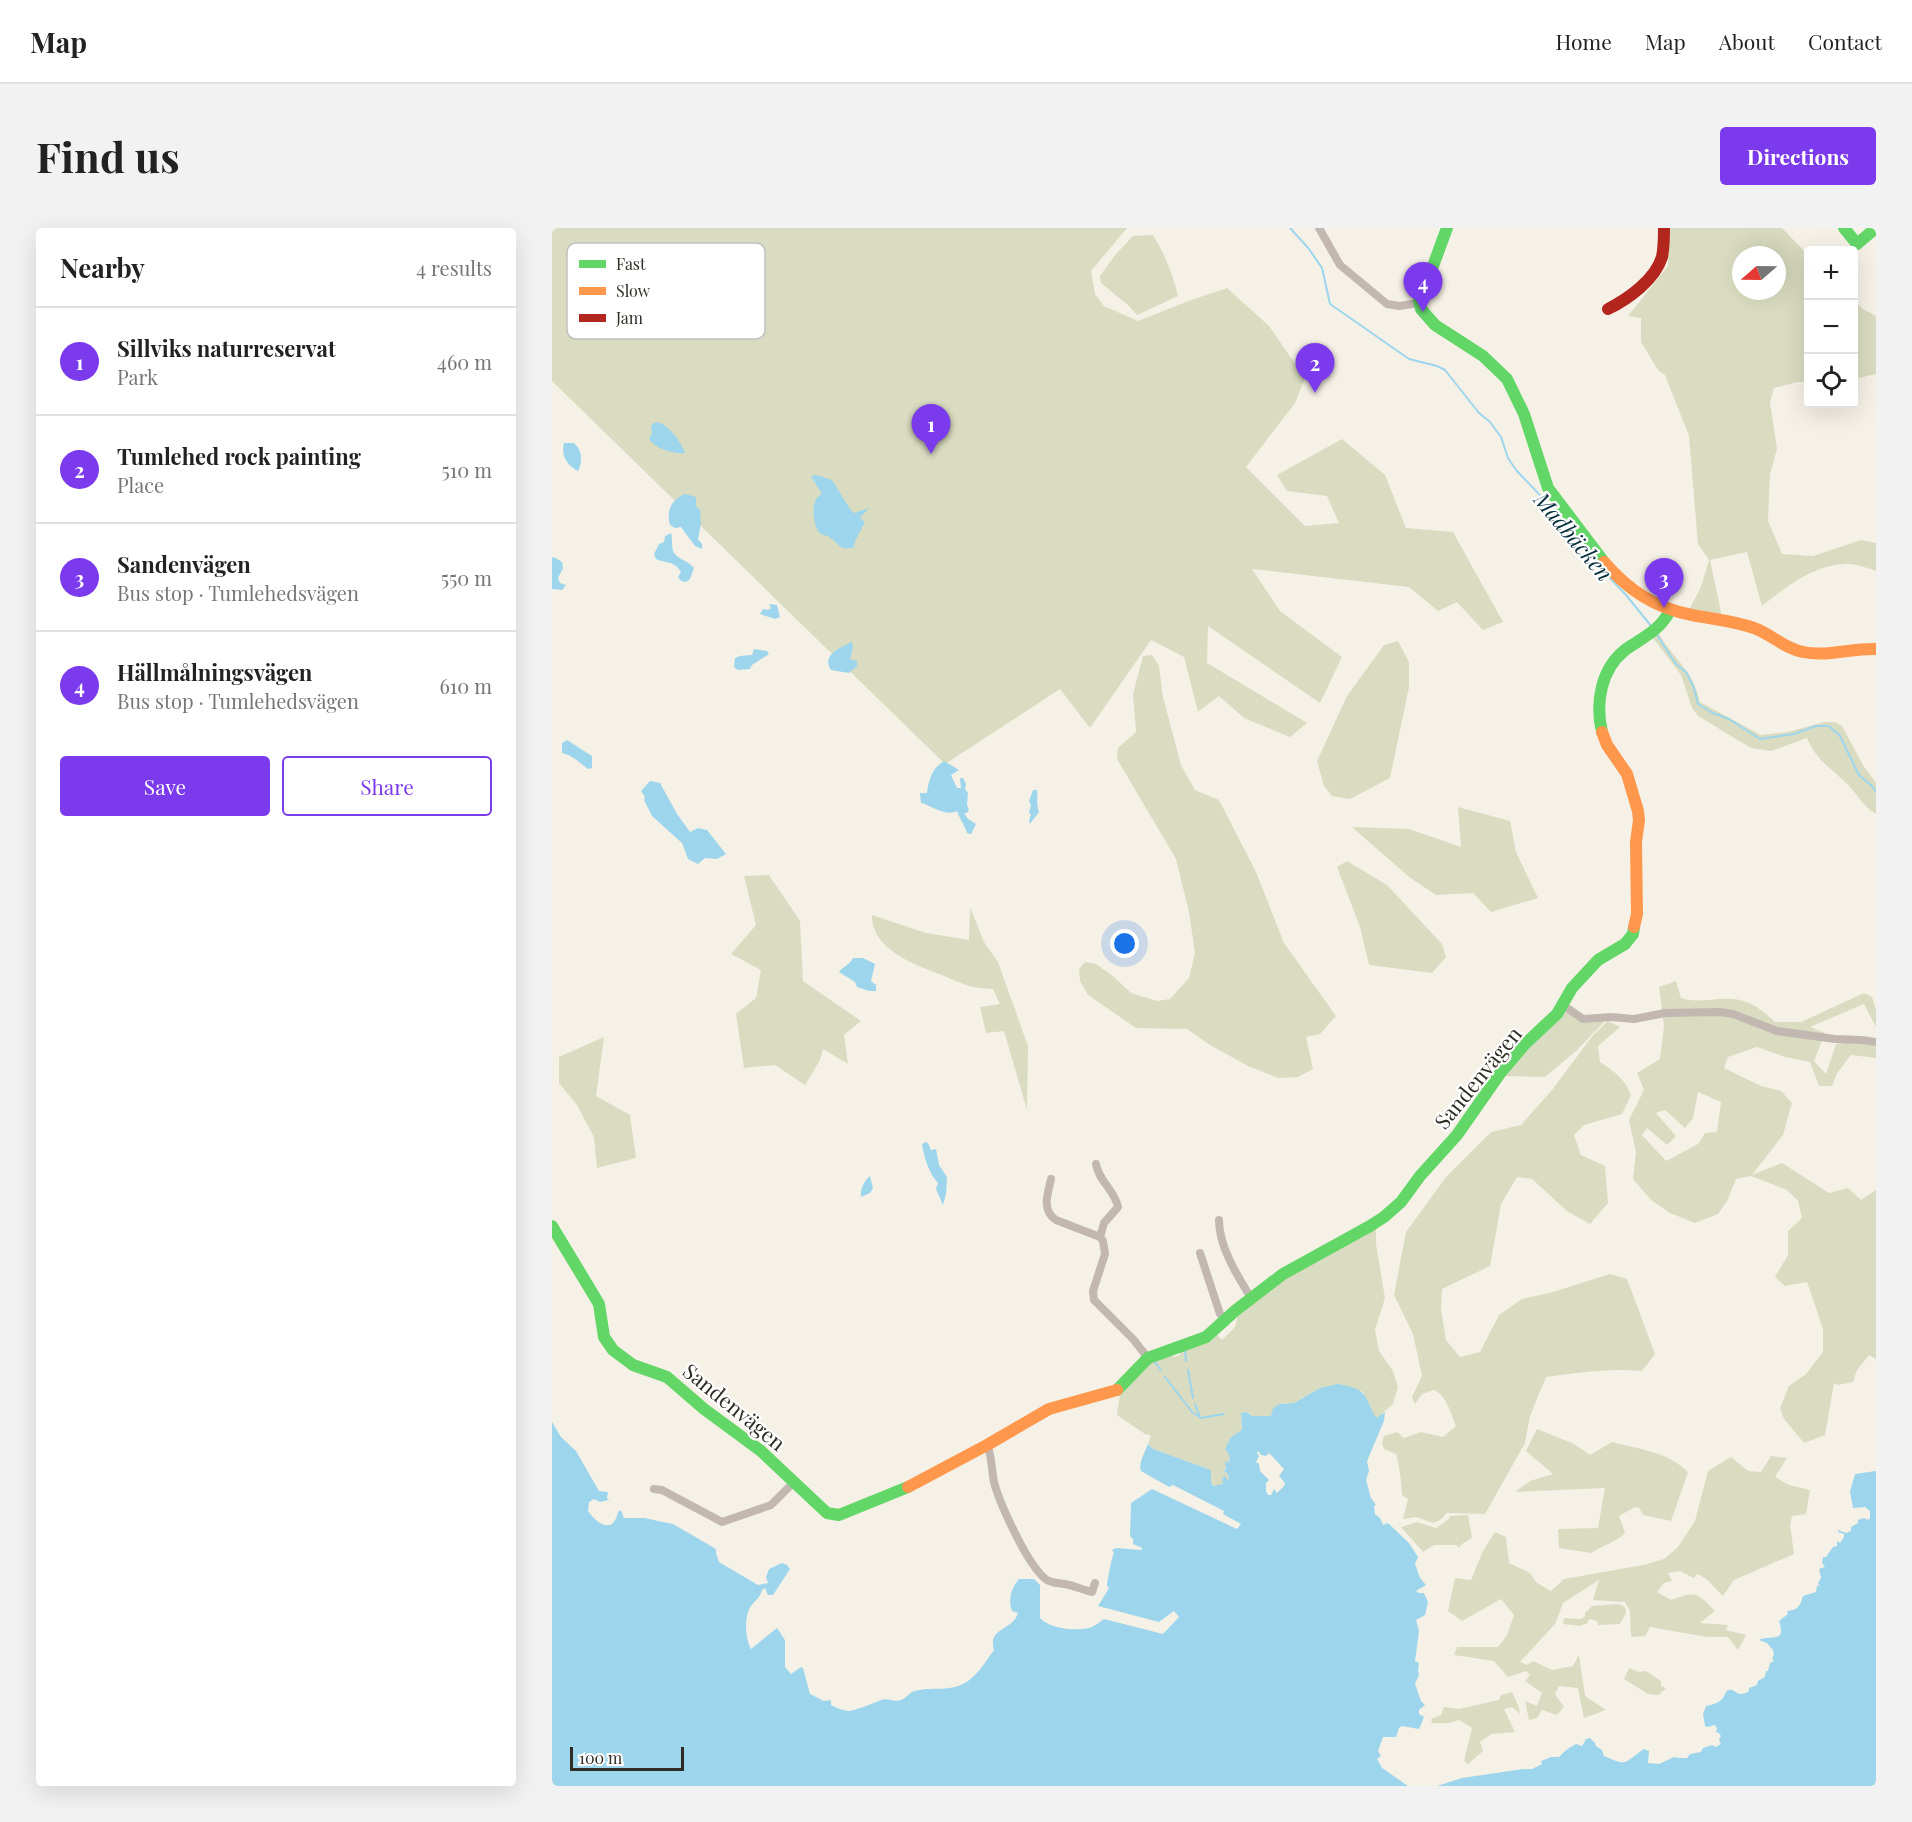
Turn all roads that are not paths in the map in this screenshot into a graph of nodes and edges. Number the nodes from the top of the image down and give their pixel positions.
1 (1319, 228) edge
2 (1447, 228) edge
3 (1664, 228) edge
4 (1844, 228) edge
5 (1876, 228) edge
6 (1419, 303) junction
7 (1608, 309) dead end
8 (1670, 610) junction
9 (1876, 650) edge
10 (1563, 1005) junction
11 (1876, 1042) edge
12 (1096, 1164) dead end
13 (1051, 1179) dead end
14 (1219, 1220) dead end
15 (552, 1226) edge
16 (1100, 1237) junction
17 (1200, 1253) dead end
18 (1251, 1298) junction
19 (1226, 1320) junction
20 (1148, 1358) junction
21 (987, 1445) junction
22 (795, 1481) junction
23 (654, 1489) dead end
24 (1095, 1582) dead end

1 - 6 street
2 - 6 street
3 - 7 street
4 - 5 street
6 - 8 street
8 - 9 street
8 - 10 street, Sandenvägen
10 - 11 street
10 - 18 street, Sandenvägen
12 - 16 street
13 - 16 street
14 - 18 street
15 - 22 street, Sandenvägen
16 - 20 street
17 - 19 street
18 - 19 street, Sandenvägen
19 - 20 street, Sandenvägen
20 - 21 street, Sandenvägen
21 - 22 street, Sandenvägen
21 - 24 street
22 - 23 street

